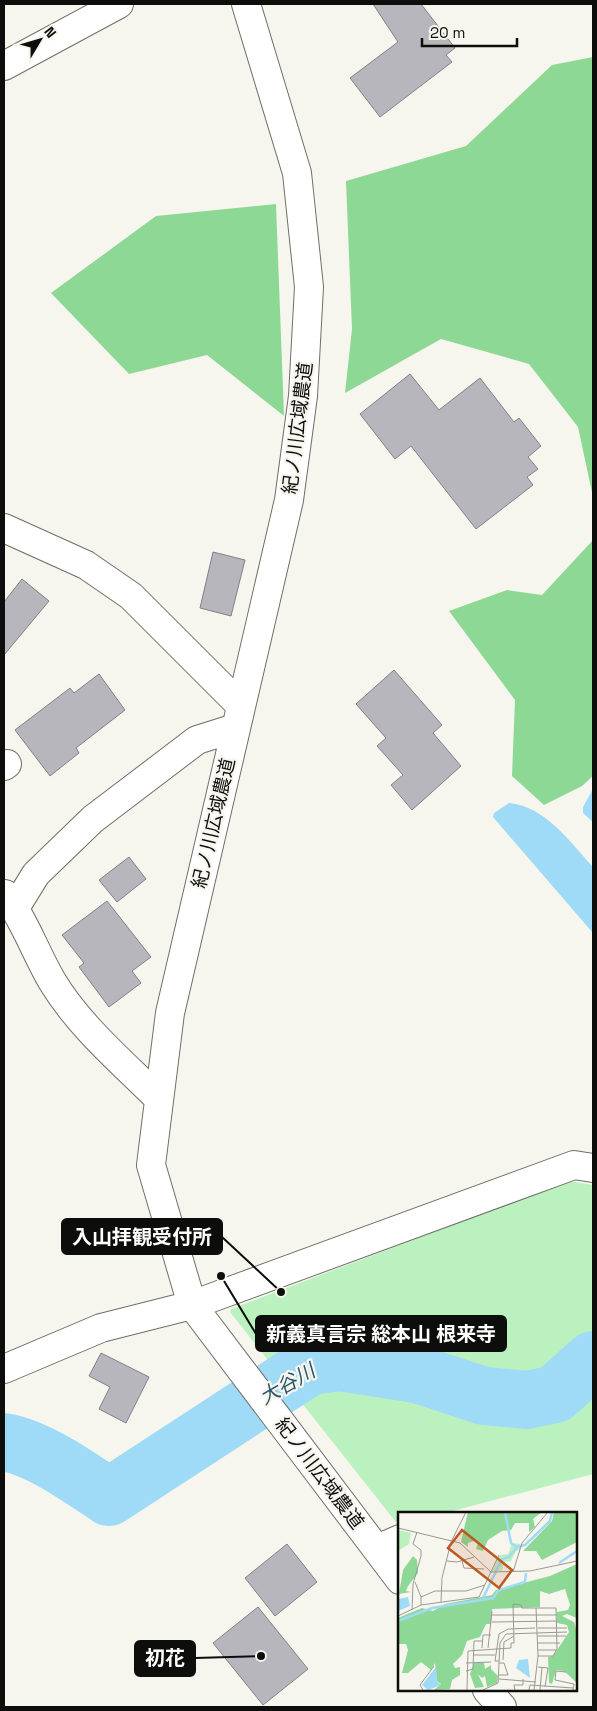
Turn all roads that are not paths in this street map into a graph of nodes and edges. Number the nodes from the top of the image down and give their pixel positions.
1 (119, 4) edge
2 (246, 4) edge
3 (4, 66) edge
4 (4, 528) edge
5 (238, 716) junction
6 (9, 900) edge
7 (159, 1099) junction
8 (593, 1168) edge
9 (192, 1305) junction
10 (4, 1369) edge
11 (388, 1544) edge
12 (398, 1574) edge
13 (488, 1691) edge
14 (502, 1707) edge

1 - 3 street
2 - 5 street, 紀ノ川広域農道
4 - 5 street
5 - 6 street
5 - 7 street, 紀ノ川広域農道
6 - 7 street
7 - 9 street, 紀ノ川広域農道
8 - 9 street
9 - 10 street
9 - 11 street, 紀ノ川広域農道
11 - 12 street, 紀ノ川広域農道
13 - 14 street

